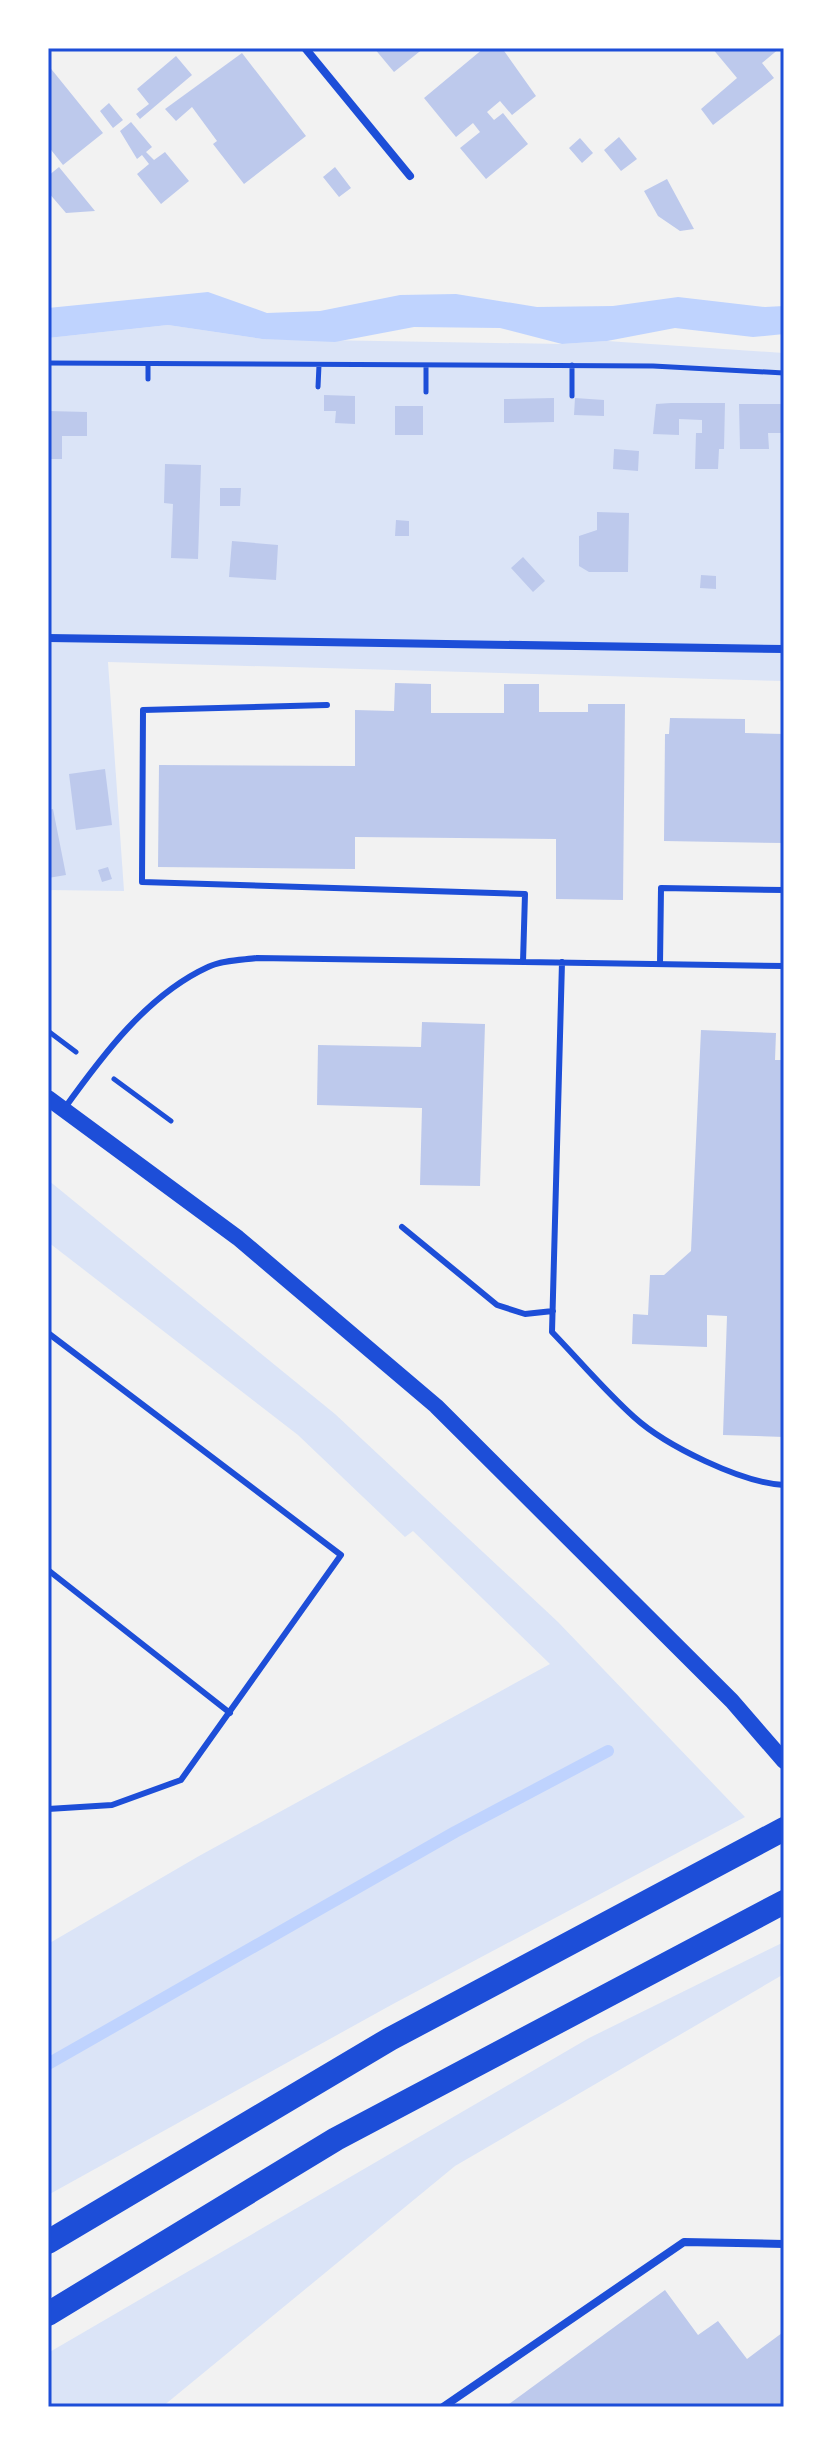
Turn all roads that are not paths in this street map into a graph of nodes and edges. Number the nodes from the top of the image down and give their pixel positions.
1 (305, 48) edge
2 (410, 176) dead end
3 (48, 638) edge
4 (784, 649) edge
5 (327, 705) dead end
6 (784, 890) edge
7 (523, 962) junction
8 (562, 962) junction
9 (660, 964) junction
10 (784, 966) edge
11 (48, 1098) edge
12 (64, 1109) junction
13 (402, 1227) dead end
14 (553, 1311) junction
15 (48, 1333) edge
16 (784, 1485) edge
17 (48, 1570) edge
18 (230, 1713) junction
19 (784, 1761) edge
20 (48, 1809) edge
21 (784, 1829) edge
22 (784, 1902) edge
23 (48, 2242) edge
24 (784, 2244) edge
25 (48, 2314) edge
26 (443, 2407) edge

1 - 2 street
3 - 4 street
5 - 7 lane
6 - 9 lane
7 - 8 lane
7 - 12 lane
8 - 9 lane
8 - 14 lane
9 - 10 lane
11 - 12 main road
12 - 19 main road
13 - 14 lane
14 - 16 lane
15 - 18 lane
17 - 18 lane
18 - 20 lane
21 - 23 highway
22 - 25 highway
24 - 26 street

